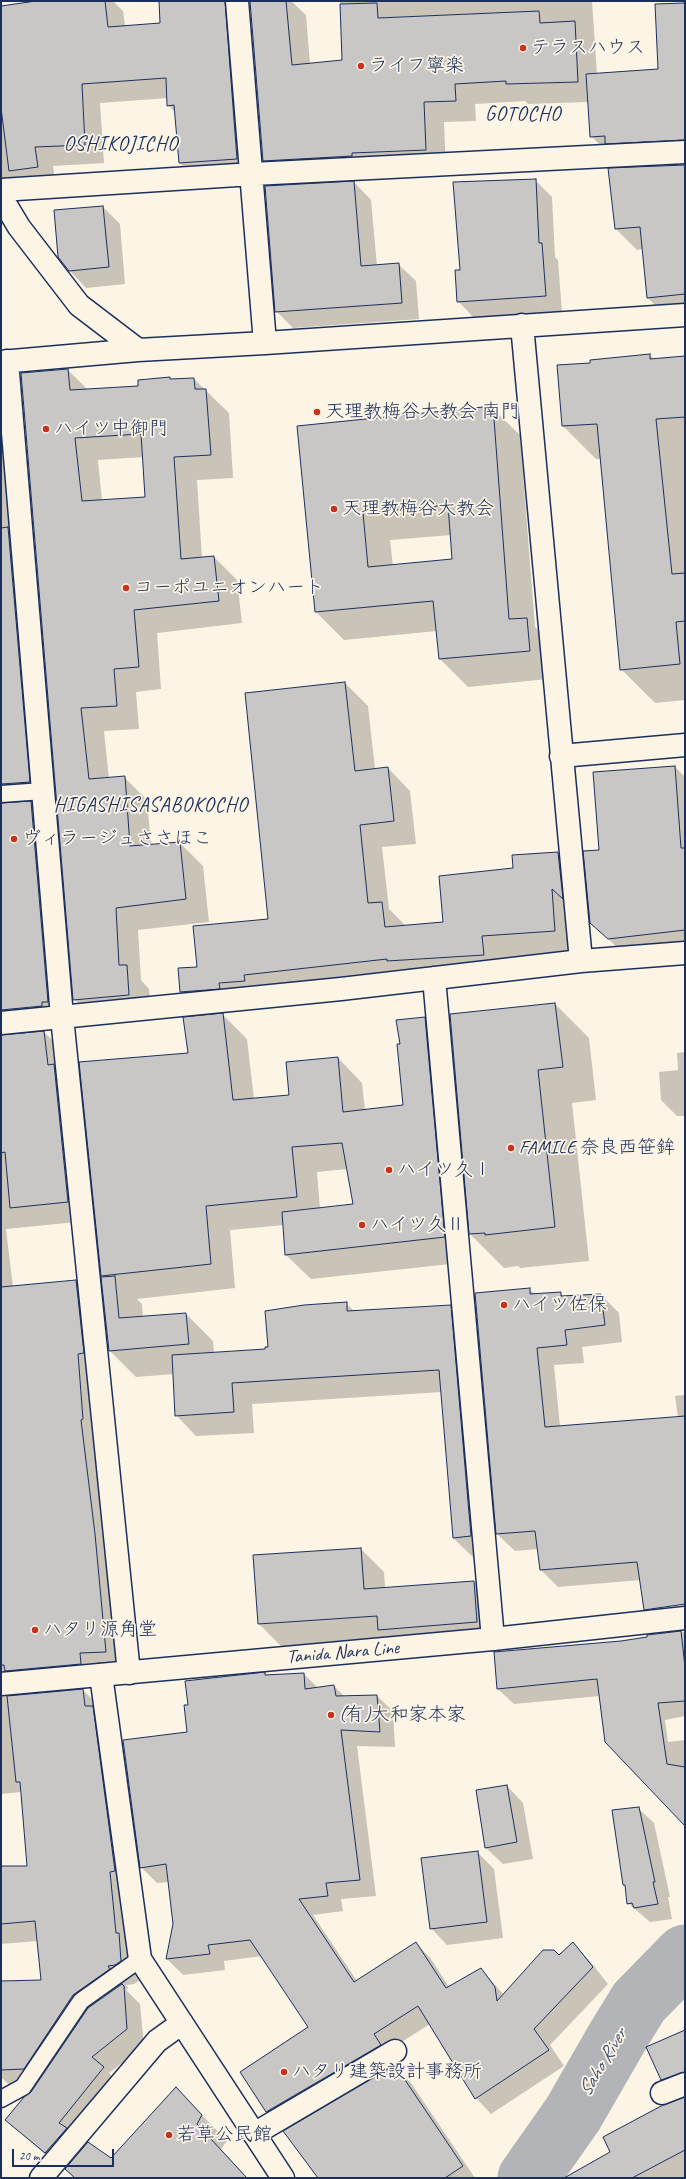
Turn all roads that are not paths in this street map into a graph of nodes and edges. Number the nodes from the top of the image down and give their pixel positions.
1 (237, 1) edge
2 (685, 152) edge
3 (253, 174) junction
4 (1, 190) edge
5 (1, 197) edge
6 (685, 315) edge
7 (522, 325) junction
8 (265, 344) junction
9 (138, 350) junction
10 (4, 361) edge
11 (685, 745) edge
12 (561, 756) junction
13 (43, 791) junction
14 (1, 794) edge
15 (685, 953) edge
16 (581, 961) junction
17 (434, 978) junction
18 (62, 1017) junction
19 (1, 1023) edge
20 (685, 1618) edge
21 (493, 1639) junction
22 (129, 1673) junction
23 (101, 1675) junction
24 (1, 1684) edge
25 (140, 1959) junction
26 (182, 2023) junction
27 (395, 2051) dead end
28 (685, 2084) edge
29 (662, 2093) dead end
30 (1, 2099) edge
31 (254, 2134) junction
32 (41, 2178) edge
33 (283, 2178) edge

1 - 3 street
2 - 3 street
3 - 4 street
3 - 8 street
5 - 9 street
6 - 7 street
7 - 8 street
7 - 12 street
8 - 9 street
9 - 10 street
10 - 13 street
11 - 12 street
12 - 16 street
13 - 14 lane
13 - 18 street
15 - 16 street
16 - 17 street
17 - 18 street
17 - 21 street
18 - 19 street
18 - 22 street
20 - 21 street, Tanida Nara Line
21 - 22 street, Tanida Nara Line
22 - 23 street, Tanida Nara Line
23 - 24 street, Tanida Nara Line
23 - 25 street
25 - 26 street
25 - 30 lane
26 - 31 street
26 - 32 street
27 - 31 street
28 - 29 street
31 - 33 street

